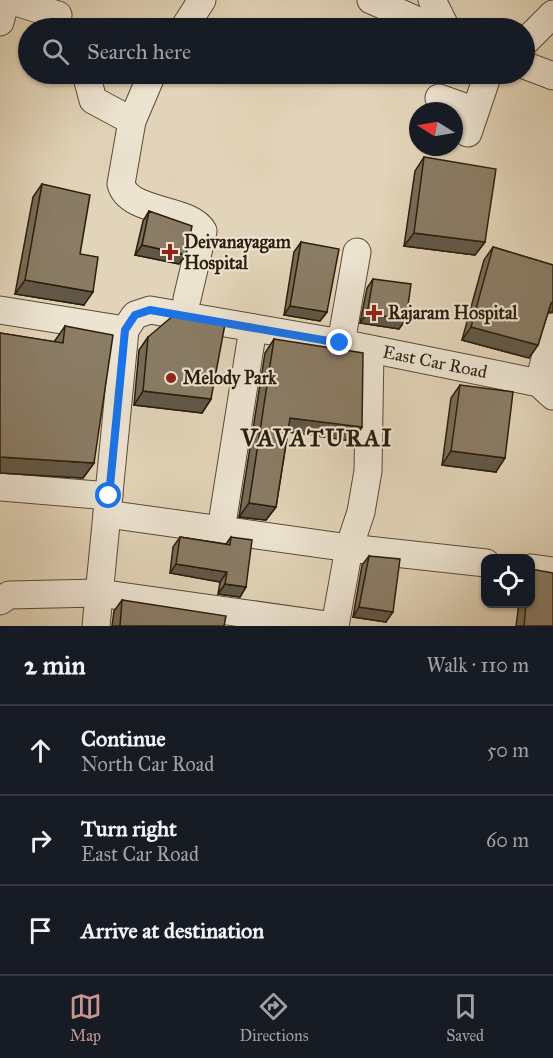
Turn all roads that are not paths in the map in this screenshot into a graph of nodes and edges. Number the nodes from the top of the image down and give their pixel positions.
1 (8, 0) edge
2 (202, 0) edge
3 (371, 0) edge
4 (432, 0) edge
5 (62, 14) edge
6 (553, 14) edge
7 (190, 18) edge
8 (412, 18) edge
9 (441, 18) edge
10 (0, 22) edge
11 (535, 33) edge
12 (535, 69) edge
13 (553, 76) edge
14 (89, 84) edge
15 (148, 84) edge
16 (484, 84) edge
17 (439, 98) dead end
18 (132, 122) junction
19 (357, 252) dead end
20 (186, 299) dead end
21 (0, 310) edge
22 (130, 322) junction
23 (553, 327) edge
24 (253, 328) junction
25 (340, 343) junction
26 (370, 350) junction
27 (546, 390) edge
28 (0, 487) edge
29 (108, 505) junction
30 (221, 530) junction
31 (349, 548) junction
32 (481, 562) edge
33 (535, 569) edge
34 (553, 571) edge
35 (99, 593) junction
36 (0, 601) edge
37 (96, 626) edge
38 (335, 626) edge

1 - 5 street
1 - 10 street
2 - 7 street
3 - 8 street
4 - 9 street
6 - 11 street
12 - 13 street
14 - 18 street
15 - 18 street
16 - 17 street
18 - 20 street
19 - 25 street
21 - 22 street, East Car Road
22 - 24 street, East Car Road
22 - 29 street
23 - 27 street
24 - 25 street, East Car Road
24 - 30 street
25 - 26 street, East Car Road
26 - 27 street, East Car Road
26 - 31 street
28 - 29 street
29 - 30 street
29 - 35 street
30 - 31 street
31 - 32 street
31 - 38 street
33 - 34 street
35 - 36 street
35 - 37 street
35 - 38 street

